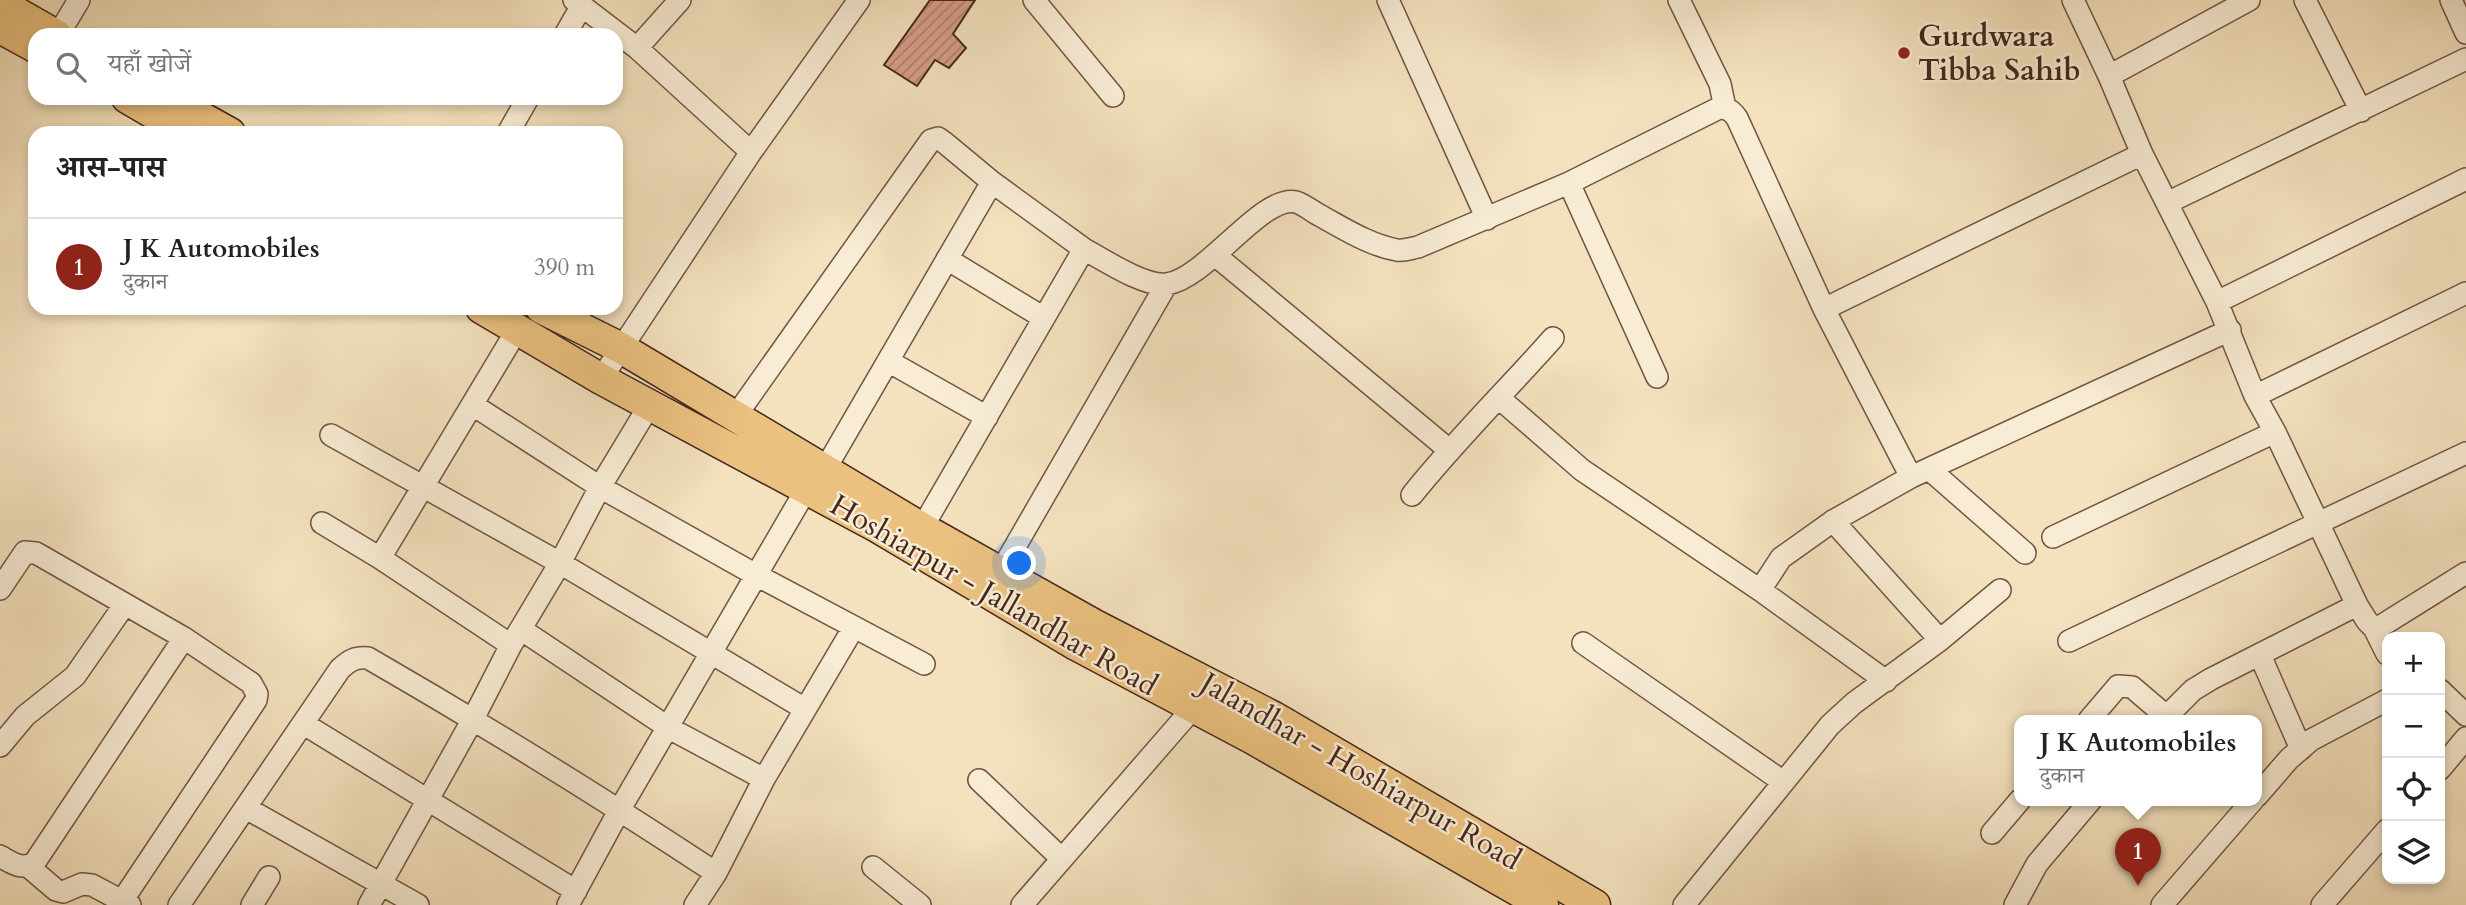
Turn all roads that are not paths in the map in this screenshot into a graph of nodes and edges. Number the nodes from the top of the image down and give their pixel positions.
1 (79, 0) edge
2 (680, 0) edge
3 (859, 0) edge
4 (1034, 0) edge
5 (1388, 0) edge
6 (1679, 0) edge
7 (2073, 0) edge
8 (2249, 0) edge
9 (2305, 0) edge
10 (2451, 0) edge
11 (0, 3) edge
12 (578, 4) edge
13 (0, 28) edge
14 (45, 28) edge
15 (61, 28) edge
16 (568, 28) edge
17 (610, 28) edge
18 (2466, 33) edge
19 (623, 38) edge
20 (28, 43) edge
21 (637, 48) junction
22 (2466, 59) edge
23 (2109, 76) junction
24 (1113, 96) dead end
25 (139, 105) edge
26 (180, 105) edge
27 (524, 105) edge
28 (1725, 108) junction
29 (2361, 111) junction
30 (175, 126) edge
31 (217, 126) edge
32 (512, 126) edge
33 (751, 152) junction
34 (2142, 154) junction
35 (2466, 180) edge
36 (992, 182) junction
37 (1569, 183) junction
38 (2169, 202) junction
39 (1488, 219) junction
40 (1084, 249) junction
41 (1215, 255) junction
42 (947, 259) junction
43 (1166, 285) junction
44 (2466, 293) edge
45 (2217, 302) junction
46 (1824, 309) junction
47 (492, 315) edge
48 (555, 315) edge
49 (1044, 318) junction
50 (517, 330) junction
51 (2230, 330) junction
52 (1553, 338) dead end
53 (621, 348) junction
54 (888, 361) junction
55 (1657, 377) dead end
56 (601, 379) junction
57 (2255, 396) junction
58 (1499, 398) junction
59 (473, 405) junction
60 (649, 405) junction
61 (986, 417) junction
62 (735, 418) junction
63 (2275, 432) junction
64 (331, 435) dead end
65 (1448, 449) junction
66 (2466, 453) edge
67 (1920, 473) junction
68 (816, 479) junction
69 (423, 487) junction
70 (600, 487) junction
71 (1412, 495) dead end
72 (1833, 522) junction
73 (322, 523) dead end
74 (2317, 523) junction
75 (922, 528) junction
76 (2053, 537) dead end
77 (2025, 553) dead end
78 (380, 558) junction
79 (561, 563) junction
80 (2466, 573) edge
81 (756, 575) junction
82 (995, 581) junction
83 (0, 589) edge
84 (1760, 590) junction
85 (2000, 590) dead end
86 (125, 604) junction
87 (2357, 605) junction
88 (854, 627) junction
89 (2374, 628) junction
90 (516, 637) junction
91 (184, 638) junction
92 (1940, 640) junction
93 (2069, 640) dead end
94 (1583, 643) dead end
95 (2382, 644) edge
96 (712, 654) junction
97 (2260, 655) junction
98 (924, 664) dead end
99 (1886, 681) junction
100 (2445, 695) edge
101 (2382, 702) edge
102 (1194, 707) junction
103 (805, 709) junction
104 (2093, 715) edge
105 (2162, 715) edge
106 (2168, 715) edge
107 (2466, 715) edge
108 (473, 719) junction
109 (304, 724) junction
110 (669, 728) junction
111 (2466, 738) edge
112 (0, 746) edge
113 (2301, 749) junction
114 (2445, 763) edge
115 (764, 779) junction
116 (979, 780) dead end
117 (1783, 781) junction
118 (2262, 791) edge
119 (428, 801) junction
120 (2015, 806) edge
121 (2086, 806) edge
122 (2248, 806) edge
123 (246, 807) junction
124 (620, 809) junction
125 (1992, 833) dead end
126 (2382, 836) edge
127 (0, 857) edge
128 (1062, 859) junction
129 (29, 867) junction
130 (873, 867) dead end
131 (716, 873) junction
132 (269, 877) dead end
133 (382, 883) junction
134 (572, 898) edge
135 (1032, 902) edge
136 (126, 903) edge
137 (179, 905) edge
138 (252, 905) edge
139 (369, 905) edge
140 (418, 905) edge
141 (695, 905) edge
142 (920, 905) edge
143 (1543, 905) edge
144 (1595, 905) edge
145 (1684, 905) edge
146 (2015, 905) edge
147 (2162, 905) edge
148 (2322, 905) edge

1 - 15 street
2 - 21 street
3 - 33 street
4 - 24 street
5 - 39 street
6 - 28 street
7 - 23 street
8 - 23 street
9 - 29 street
10 - 18 street
11 - 14 highway
12 - 16 street
12 - 17 street
13 - 20 highway
19 - 21 street
21 - 33 street
22 - 29 street
23 - 34 street
25 - 30 highway
26 - 31 highway
27 - 32 street
28 - 37 street
28 - 46 street
29 - 38 street
33 - 53 street
34 - 38 street
34 - 46 street
35 - 45 street
36 - 40 street
36 - 42 street
36 - 62 street
37 - 39 street
37 - 55 street
38 - 45 street
39 - 41 street
40 - 43 street
40 - 49 street
41 - 43 street
41 - 65 street
42 - 49 street
42 - 54 street
43 - 82 street
44 - 57 street
45 - 51 street
46 - 67 street
47 - 50 highway, Hoshiarpur - Jallandhar Road
48 - 53 highway, Jalandhar - Hoshiarpur Road
49 - 61 street
50 - 56 highway, Hoshiarpur - Jallandhar Road
50 - 59 street
51 - 57 street
51 - 67 street
52 - 58 street
53 - 56 street
53 - 62 highway, Jalandhar - Hoshiarpur Road
54 - 61 street
54 - 68 street
56 - 60 highway, Hoshiarpur - Jallandhar Road
57 - 63 street
58 - 65 street
58 - 84 street
59 - 69 street
59 - 70 street
60 - 68 highway, Hoshiarpur - Jallandhar Road
60 - 70 street
61 - 75 street
62 - 68 highway, Jalandhar - Hoshiarpur Road
63 - 74 street
63 - 76 street
64 - 69 street
65 - 71 street
66 - 74 street
67 - 72 street
67 - 77 street
68 - 75 highway, Jalandhar - Hoshiarpur Road
68 - 81 street
68 - 82 highway, Hoshiarpur - Jallandhar Road
69 - 78 street
69 - 79 street
70 - 79 street
70 - 81 street
72 - 84 street
72 - 92 street
73 - 78 street
74 - 87 street
74 - 93 street
75 - 82 highway, Jalandhar - Hoshiarpur Road
78 - 90 street
79 - 90 street
79 - 96 street
80 - 89 street
81 - 88 street
81 - 96 street
82 - 102 highway, Hoshiarpur - Jallandhar Road
82 - 144 highway, Jalandhar - Hoshiarpur Road
83 - 86 street
84 - 99 street
85 - 92 street
86 - 91 street
86 - 112 street
87 - 89 street
87 - 97 street
88 - 98 street
88 - 103 street
89 - 95 street
90 - 108 street
90 - 110 street
91 - 129 street
91 - 136 street
92 - 99 street
94 - 117 street
96 - 103 street
96 - 110 street
97 - 106 street
97 - 113 street
99 - 117 street
100 - 107 street
101 - 113 street
102 - 128 street
102 - 143 highway, Hoshiarpur - Jallandhar Road
103 - 115 street
104 - 105 street
108 - 109 street
108 - 119 street
108 - 124 street
109 - 119 street
109 - 123 street
110 - 115 street
110 - 124 street
111 - 114 street
113 - 118 street
115 - 131 street
116 - 128 street
117 - 145 street
119 - 133 street
119 - 134 street
120 - 125 street
121 - 146 street
122 - 147 street
123 - 133 street
123 - 137 street
124 - 131 street
124 - 134 street
126 - 148 street
127 - 129 street
128 - 135 street
129 - 136 street
130 - 142 street
131 - 141 street
132 - 138 street
133 - 139 street
133 - 140 street

